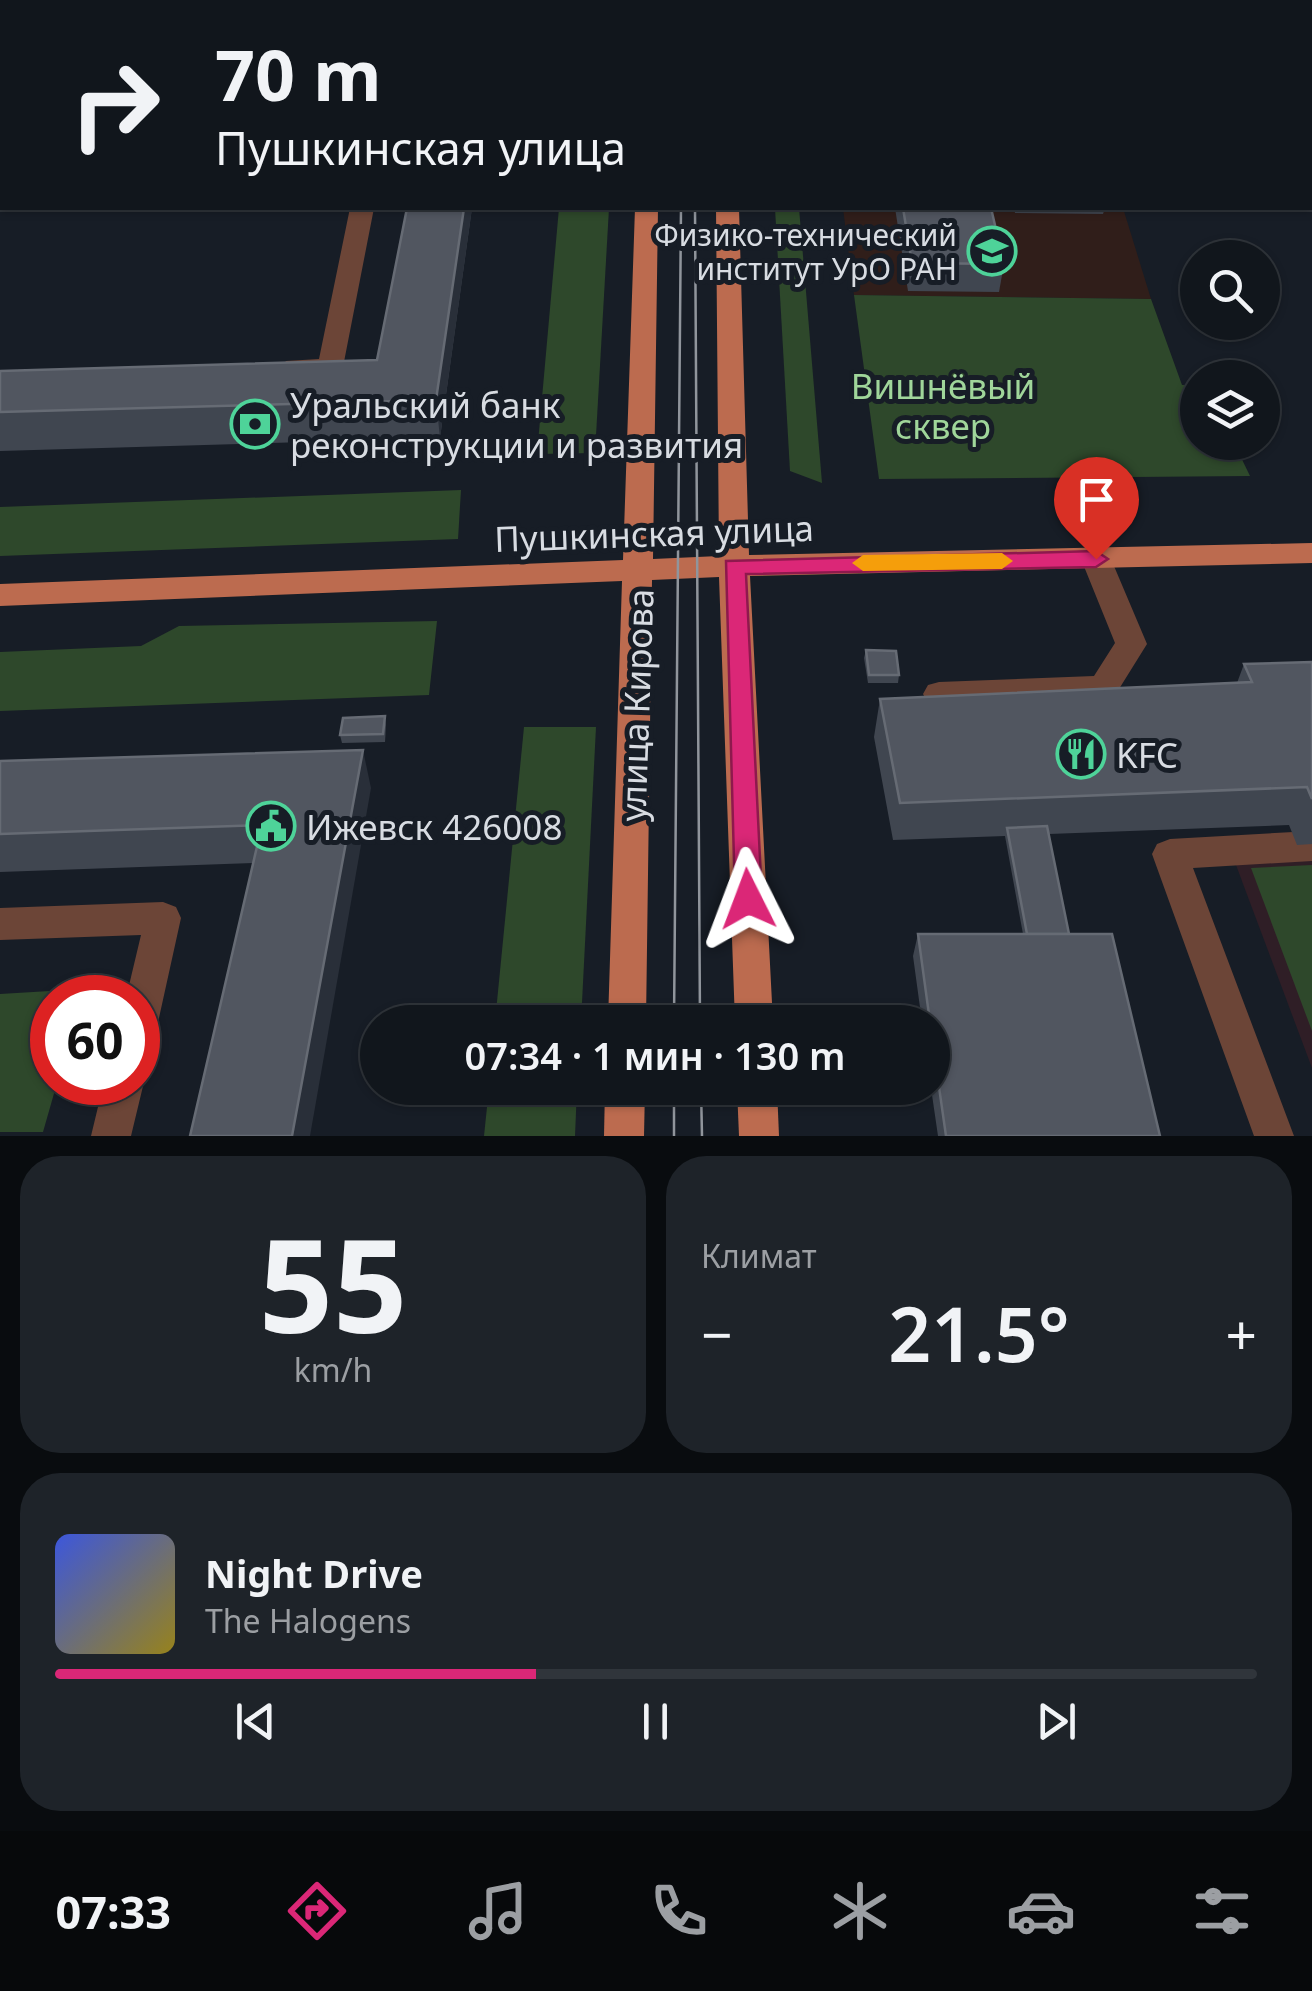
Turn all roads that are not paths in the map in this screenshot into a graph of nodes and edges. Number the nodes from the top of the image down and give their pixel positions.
1 (362, 210) edge
2 (646, 210) edge
3 (727, 210) edge
4 (267, 368) edge
5 (1312, 553) edge
6 (1096, 559) junction
7 (734, 566) junction
8 (640, 571) junction
9 (0, 595) edge
10 (939, 694) edge
11 (1312, 846) edge
12 (0, 924) edge
13 (150, 975) edge
14 (627, 1005) edge
15 (753, 1005) edge
16 (119, 1105) edge
17 (625, 1105) edge
18 (757, 1105) edge
19 (112, 1136) edge
20 (624, 1136) edge
21 (759, 1136) edge
22 (1274, 1136) edge

1 - 4 lane
2 - 8 main road, улица Кирова
3 - 7 main road
5 - 6 main road, Пушкинская улица
6 - 7 main road, Пушкинская улица
6 - 10 lane
7 - 8 main road, Пушкинская улица
7 - 15 main road
8 - 9 main road, Пушкинская улица
8 - 14 main road, улица Кирова
11 - 22 lane
12 - 13 lane
16 - 19 lane
17 - 20 main road
18 - 21 main road

